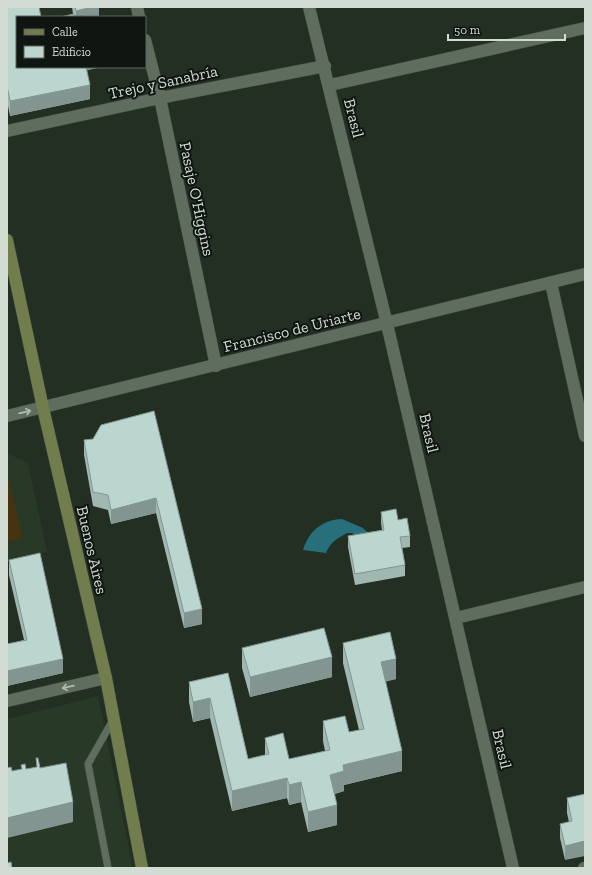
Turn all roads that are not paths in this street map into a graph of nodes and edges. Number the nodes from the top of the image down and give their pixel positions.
1 (310, 7) edge
2 (585, 28) edge
3 (146, 44) edge
4 (325, 66) junction
5 (330, 85) junction
6 (160, 98) junction
7 (7, 131) edge
8 (7, 240) edge
9 (585, 274) edge
10 (551, 282) junction
11 (388, 324) junction
12 (216, 366) junction
13 (43, 408) junction
14 (7, 416) edge
15 (585, 436) edge
16 (585, 587) edge
17 (456, 618) junction
18 (106, 678) junction
19 (7, 701) edge
20 (113, 720) junction
21 (108, 868) edge
22 (142, 868) edge
23 (513, 868) edge

1 - 4 street, Brasil
2 - 5 street
3 - 6 street, Pasaje O'Higgins
4 - 5 street, Brasil
4 - 6 street, Trejo y Sanabría
5 - 11 street, Brasil
6 - 7 street, Trejo y Sanabría
6 - 12 street, Pasaje O'Higgins
8 - 13 main road, Buenos Aires
9 - 10 street, Francisco de Uriarte
10 - 11 street, Francisco de Uriarte
10 - 15 street
11 - 12 street, Francisco de Uriarte
11 - 17 street, Brasil
12 - 13 street, Francisco de Uriarte
14 -> 13 street, Francisco de Uriarte
13 - 18 main road, Buenos Aires
16 - 17 street
17 - 23 street, Brasil
18 -> 19 street
18 - 20 main road, Buenos Aires
20 - 21 lane
20 - 22 main road, Buenos Aires

